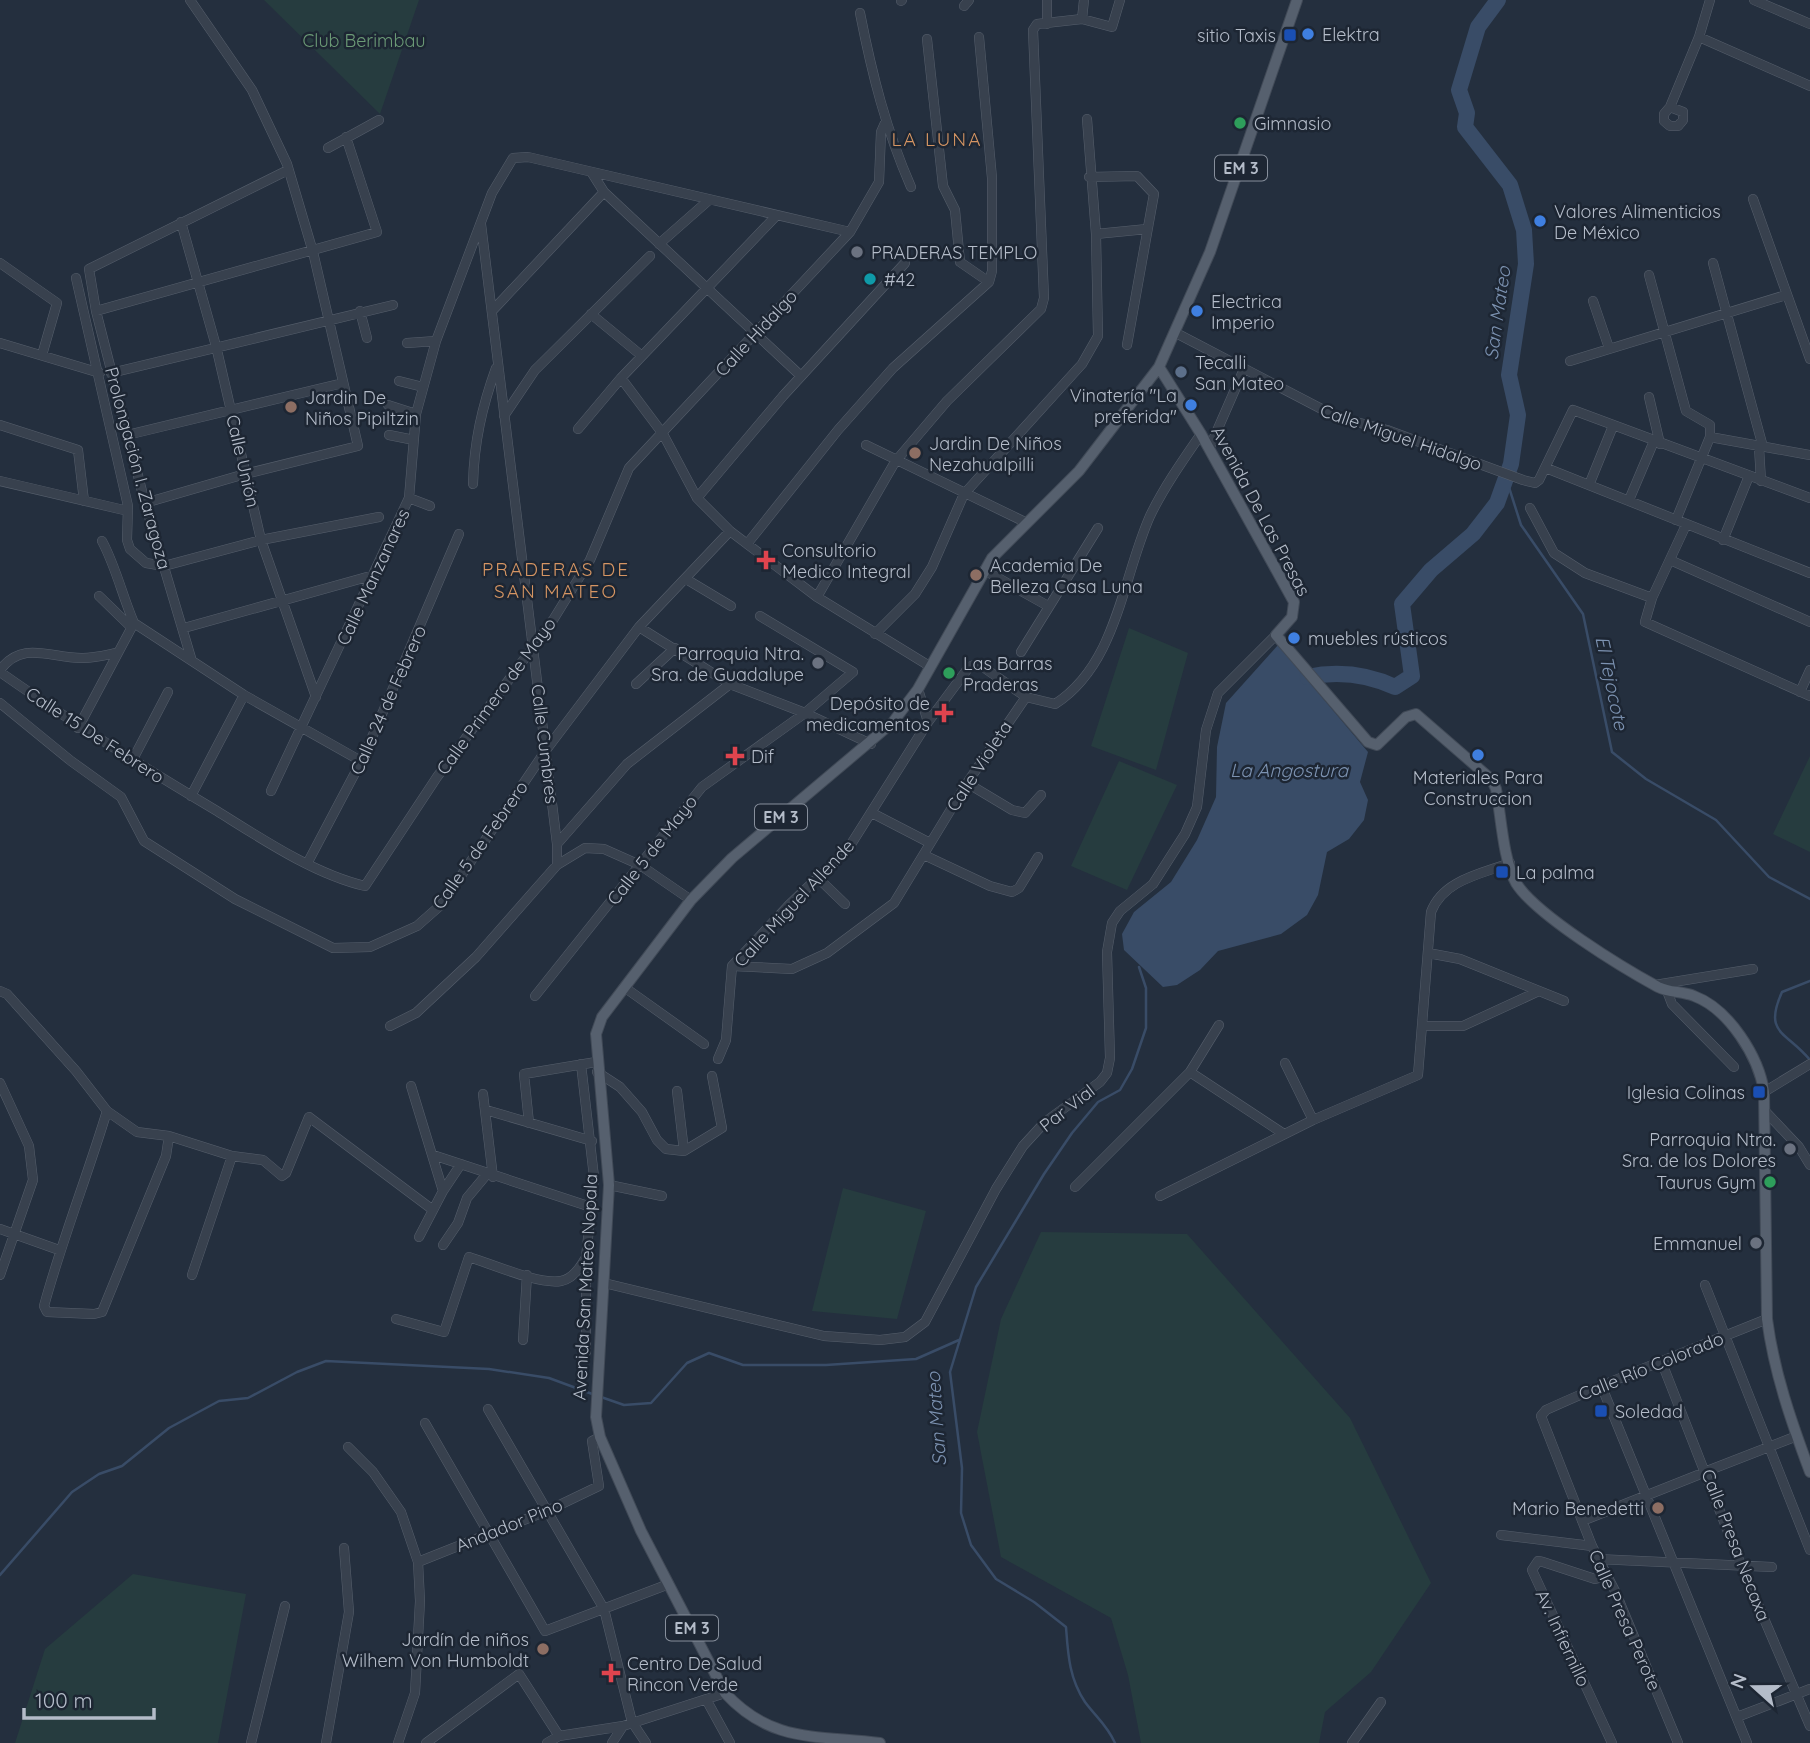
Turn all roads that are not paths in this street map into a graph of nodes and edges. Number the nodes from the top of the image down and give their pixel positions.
1 (190, 0) edge
2 (1047, 0) edge
3 (1084, 0) edge
4 (1120, 0) edge
5 (1297, 0) edge
6 (1710, 0) edge
7 (1754, 0) edge
8 (860, 13) dead end
9 (1082, 19) junction
10 (1048, 24) junction
11 (1810, 24) edge
12 (979, 37) dead end
13 (1699, 37) junction
14 (928, 39) dead end
15 (1810, 86) edge
16 (1670, 107) dead end
17 (1087, 118) dead end
18 (379, 120) dead end
19 (885, 122) junction
20 (346, 137) junction
21 (328, 148) dead end
22 (288, 170) junction
23 (592, 173) junction
24 (1089, 177) junction
25 (911, 187) dead end
26 (604, 192) junction
27 (1753, 199) dead end
28 (709, 200) junction
29 (776, 216) junction
30 (181, 222) junction
31 (480, 222) junction
32 (1147, 229) junction
33 (850, 232) junction
34 (1096, 234) junction
35 (659, 244) junction
36 (313, 252) junction
37 (650, 256) dead end
38 (905, 262) dead end
39 (1713, 263) dead end
40 (0, 264) edge
41 (1649, 275) dead end
42 (76, 278) dead end
43 (989, 282) junction
44 (197, 284) junction
45 (707, 287) junction
46 (1786, 295) junction
47 (1592, 301) dead end
48 (393, 305) dead end
49 (96, 311) junction
50 (360, 311) junction
51 (492, 311) junction
52 (1727, 312) junction
53 (591, 314) junction
54 (328, 320) junction
55 (1664, 332) junction
56 (756, 333) junction
57 (1176, 333) junction
58 (367, 338) dead end
59 (436, 341) junction
60 (0, 343) edge
61 (407, 343) dead end
62 (1127, 345) dead end
63 (216, 346) junction
64 (1609, 348) junction
65 (42, 355) junction
66 (642, 356) junction
67 (1810, 359) edge
68 (1570, 361) dead end
69 (497, 363) junction
70 (1159, 367) junction
71 (1244, 369) junction
72 (100, 373) junction
73 (111, 373) junction
74 (801, 376) junction
75 (621, 378) junction
76 (399, 381) dead end
77 (343, 383) junction
78 (423, 387) junction
79 (1649, 397) dead end
80 (388, 405) dead end
81 (230, 409) junction
82 (416, 414) junction
83 (503, 418) junction
84 (0, 425) edge
85 (1613, 426) junction
86 (578, 429) dead end
87 (663, 434) junction
88 (1201, 434) junction
89 (127, 435) junction
90 (389, 435) dead end
91 (1710, 437) junction
92 (414, 440) junction
93 (1657, 443) junction
94 (866, 445) dead end
95 (1761, 447) junction
96 (1209, 449) junction
97 (1810, 455) edge
98 (1702, 458) junction
99 (895, 462) junction
100 (1546, 468) junction
101 (245, 474) junction
102 (1749, 476) junction
103 (0, 481) edge
104 (1761, 481) junction
105 (473, 484) dead end
106 (1589, 485) junction
107 (964, 494) junction
108 (410, 498) junction
109 (697, 498) junction
110 (1810, 498) edge
111 (1629, 500) junction
112 (84, 501) junction
113 (145, 503) junction
114 (430, 506) dead end
115 (1530, 509) dead end
116 (128, 511) junction
117 (379, 517) dead end
118 (1025, 522) junction
119 (1681, 523) junction
120 (1098, 528) dead end
121 (730, 531) junction
122 (459, 534) dead end
123 (261, 540) junction
124 (1723, 540) junction
125 (102, 541) dead end
126 (747, 544) junction
127 (1670, 560) junction
128 (164, 566) junction
129 (984, 570) junction
130 (1810, 573) edge
131 (374, 575) junction
132 (686, 579) junction
133 (99, 596) dead end
134 (817, 597) junction
135 (1652, 598) junction
136 (281, 601) junction
137 (731, 606) dead end
138 (1048, 606) junction
139 (761, 616) dead end
140 (1810, 622) edge
141 (132, 625) junction
142 (639, 627) junction
143 (184, 628) junction
144 (875, 635) junction
145 (1276, 635) junction
146 (675, 648) junction
147 (532, 652) junction
148 (1021, 652) dead end
149 (116, 653) junction
150 (191, 658) junction
151 (931, 667) junction
152 (1810, 670) edge
153 (0, 671) edge
154 (636, 684) dead end
155 (730, 684) junction
156 (918, 690) junction
157 (168, 692) dead end
158 (1800, 692) junction
159 (244, 695) junction
160 (1026, 696) junction
161 (1810, 696) edge
162 (316, 697) junction
163 (0, 703) edge
164 (805, 713) junction
165 (928, 722) junction
166 (301, 727) junction
167 (79, 728) junction
168 (871, 744) junction
169 (546, 750) junction
170 (132, 761) junction
171 (361, 761) junction
172 (967, 783) junction
173 (271, 791) dead end
174 (1041, 795) dead end
175 (191, 796) junction
176 (872, 813) junction
177 (930, 843) junction
178 (557, 844) junction
179 (924, 855) junction
180 (1038, 857) dead end
181 (308, 862) junction
182 (1510, 863) junction
183 (557, 864) junction
184 (640, 864) junction
185 (819, 879) junction
186 (365, 886) joint
187 (691, 900) junction
188 (845, 904) dead end
189 (1428, 953) junction
190 (732, 966) junction
191 (1753, 969) dead end
192 (1655, 985) junction
193 (624, 987) junction
194 (0, 991) edge
195 (1539, 991) junction
196 (1667, 991) junction
197 (535, 996) dead end
198 (1564, 1001) dead end
199 (1219, 1025) dead end
200 (390, 1026) dead end
201 (1424, 1026) junction
202 (704, 1044) dead end
203 (718, 1059) dead end
204 (1285, 1063) dead end
205 (581, 1064) junction
206 (1810, 1064) edge
207 (597, 1067) junction
208 (1734, 1067) dead end
209 (1190, 1072) junction
210 (712, 1076) dead end
211 (0, 1083) edge
212 (411, 1086) dead end
213 (677, 1091) dead end
214 (1764, 1092) junction
215 (483, 1094) dead end
216 (486, 1110) junction
217 (1764, 1110) junction
218 (107, 1111) junction
219 (1313, 1120) junction
220 (529, 1124) junction
221 (1284, 1134) junction
222 (169, 1136) junction
223 (592, 1141) junction
224 (684, 1151) junction
225 (433, 1155) junction
226 (232, 1156) junction
227 (461, 1164) junction
228 (1810, 1165) edge
229 (490, 1175) junction
230 (609, 1185) junction
231 (1075, 1187) dead end
232 (443, 1191) junction
233 (662, 1196) dead end
234 (1160, 1196) dead end
235 (591, 1206) junction
236 (433, 1210) junction
237 (0, 1229) edge
238 (15, 1234) junction
239 (419, 1237) dead end
240 (443, 1245) dead end
241 (59, 1250) junction
242 (586, 1258) junction
243 (0, 1275) edge
244 (192, 1275) dead end
245 (527, 1275) junction
246 (604, 1283) junction
247 (1705, 1285) dead end
248 (396, 1319) dead end
249 (1767, 1319) junction
250 (1725, 1336) junction
251 (523, 1340) dead end
252 (586, 1352) dead end
253 (1662, 1363) junction
254 (1601, 1385) junction
255 (488, 1409) dead end
256 (1541, 1419) joint
257 (425, 1423) dead end
258 (1797, 1436) junction
259 (600, 1437) junction
260 (348, 1447) dead end
261 (1770, 1447) junction
262 (1810, 1472) edge
263 (1703, 1473) junction
264 (1646, 1495) junction
265 (549, 1510) junction
266 (1582, 1521) junction
267 (490, 1531) junction
268 (1501, 1535) dead end
269 (1592, 1546) junction
270 (344, 1548) dead end
271 (1810, 1550) edge
272 (1597, 1559) junction
273 (418, 1562) junction
274 (1674, 1563) junction
275 (1741, 1565) junction
276 (1772, 1567) dead end
277 (1606, 1576) junction
278 (669, 1584) junction
279 (285, 1606) dead end
280 (604, 1609) junction
281 (1810, 1689) edge
282 (725, 1693) junction
283 (1797, 1695) junction
284 (707, 1700) junction
285 (1381, 1702) dead end
286 (1737, 1717) junction
287 (627, 1724) junction
288 (1810, 1726) edge
289 (559, 1736) junction
290 (804, 1739) edge
291 (251, 1743) edge
292 (326, 1743) edge
293 (398, 1743) edge
294 (426, 1743) edge
295 (547, 1743) edge
296 (612, 1743) edge
297 (646, 1743) edge
298 (730, 1743) edge
299 (880, 1743) edge
300 (1352, 1743) edge
301 (1612, 1743) edge
302 (1678, 1743) edge
303 (1747, 1743) edge

1 - 22 street
2 - 10 street
3 - 9 street
4 - 9 street
5 - 57 main road, Avenida San Mateo Nopala / EM 3
6 - 13 street
7 - 11 street
8 - 19 street
9 - 10 street
10 - 99 street
12 - 43 street
13 - 15 street
13 - 16 street
14 - 43 street
17 - 24 street
18 - 20 street
19 - 25 street
19 - 33 street, Calle Hidalgo
20 - 21 street
20 - 36 street
22 - 30 street
22 - 36 street
23 - 26 street
23 - 28 street
23 - 31 street, Calle Manzanares
24 - 32 street
24 - 34 street
26 - 35 street
26 - 51 street
27 - 46 street
28 - 29 street
28 - 35 street
29 - 33 street
29 - 45 street
30 - 44 street, Calle Unión
30 - 49 street, Prolongación I. Zaragoza
31 - 51 street, Calle Cumbres
31 - 59 street, Calle Manzanares
32 - 34 street
32 - 62 street
33 - 56 street, Calle Hidalgo
34 - 107 street
35 - 45 street
36 - 44 street
36 - 54 street
37 - 53 street
38 - 74 street
39 - 52 street
40 - 65 street
41 - 55 street
42 - 72 street
43 - 126 street
44 - 49 street
44 - 63 street, Calle Unión
45 - 56 street
45 - 66 street
46 - 52 street
46 - 67 street
47 - 64 street
48 - 50 street
49 - 73 street, Prolongación I. Zaragoza
50 - 54 street
50 - 58 street
51 - 69 street, Calle Cumbres
52 - 55 street
52 - 95 street
53 - 66 street
53 - 83 street
54 - 63 street
54 - 77 street
55 - 64 street
55 - 91 street
56 - 74 street
56 - 87 street, Calle Hidalgo
57 - 70 main road, Avenida San Mateo Nopala / EM 3
57 - 71 street, Calle Miguel Hidalgo
59 - 61 street
59 - 78 street, Calle Manzanares
60 - 65 street
63 - 73 street
63 - 81 street, Calle Unión
64 - 68 street
65 - 72 street
66 - 75 street
69 - 83 street, Calle Cumbres
69 - 105 street
70 - 88 main road, Avenida De Las Presas
70 - 118 main road, Avenida San Mateo Nopala / EM 3
71 - 96 street
71 - 100 street, Calle Miguel Hidalgo
72 - 116 street
73 - 89 street, Prolongación I. Zaragoza
74 - 109 street
75 - 86 street
75 - 87 street
76 - 78 street
77 - 81 street
77 - 101 street
78 - 82 street, Calle Manzanares
79 - 93 street
80 - 82 street
81 - 89 street
81 - 101 street, Calle Unión
82 - 92 street, Calle Manzanares
83 - 147 street, Calle Cumbres
84 - 112 street
85 - 93 street
85 - 100 street
85 - 106 street
87 - 109 street
87 - 147 street, Calle Primero de Mayo
88 - 96 main road, Avenida De Las Presas
88 - 160 street
89 - 113 street, Prolongación I. Zaragoza
90 - 92 street
91 - 95 street
91 - 98 street
92 - 108 street, Calle Manzanares
93 - 98 street
93 - 111 street
94 - 99 street
95 - 97 street
95 - 104 street
96 - 145 main road, Avenida De Las Presas
98 - 102 street
98 - 119 street
99 - 107 street
99 - 134 street
100 - 106 street
101 - 113 street
101 - 123 street, Calle Unión
102 - 104 street
102 - 124 street
103 - 112 street
104 - 110 street
106 - 111 street
107 - 118 street
107 - 144 street
108 - 114 street
108 - 131 street, Calle Manzanares
109 - 121 street
111 - 119 street
112 - 116 street
113 - 128 street, Prolongación I. Zaragoza
115 - 135 street
116 - 128 street
117 - 123 street
118 - 129 main road, Avenida San Mateo Nopala / EM 3
119 - 124 street
119 - 127 street
120 - 138 street
121 - 126 street
121 - 132 street, Calle 5 de Febrero
122 - 171 street, Calle 24 de Febrero
123 - 128 street
123 - 136 street, Calle Unión
124 - 130 street
125 - 141 street
126 - 134 street
127 - 135 street
127 - 140 street
128 - 143 street, Prolongación I. Zaragoza
129 - 138 street
129 - 151 main road, Avenida San Mateo Nopala / EM 3
131 - 136 street
131 - 162 street, Calle Manzanares
132 - 137 street
132 - 142 street, Calle 5 de Febrero
133 - 141 street
134 - 144 street
135 - 158 street
136 - 143 street
136 - 162 street, Calle Unión
138 - 148 street
139 - 164 street, Calle 5 de Mayo
141 - 149 street
141 - 150 street
142 - 146 street
142 - 169 street, Calle 5 de Febrero
143 - 150 street, Prolongación I. Zaragoza
144 - 151 street
145 - 182 main road
145 - 246 street, Par Vial
146 - 154 street
146 - 155 street
147 - 169 street, Calle Cumbres
147 - 186 street, Calle Primero de Mayo
149 - 153 street
149 - 167 street
150 - 159 street
151 - 156 main road, Avenida San Mateo Nopala / EM 3
152 - 158 street
153 - 167 street, Calle 15 De Febrero
155 - 164 street
155 - 178 street
156 - 165 street
156 - 168 main road, Avenida San Mateo Nopala / EM 3
157 - 170 street
158 - 161 street
159 - 166 street
159 - 175 street
160 - 165 street, Calle Miguel Allende
160 - 172 street, Calle Violeta
162 - 166 street, Calle Manzanares
163 - 169 street, Calle 5 de Febrero
164 - 168 street
164 - 184 street, Calle 5 de Mayo
165 - 176 street, Calle Miguel Allende
166 - 171 street
166 - 173 street, Calle Manzanares
167 - 170 street, Calle 15 De Febrero
168 - 187 main road, Avenida San Mateo Nopala / EM 3
169 - 178 street, Calle Cumbres
170 - 175 street, Calle 15 De Febrero
171 - 181 street, Calle 24 de Febrero
172 - 174 street
172 - 177 street, Calle Violeta
175 - 181 street, Calle 15 De Febrero
176 - 177 street
176 - 185 street, Calle Miguel Allende
177 - 179 street, Calle Violeta
178 - 183 street, Calle Cumbres
179 - 180 street
179 - 190 street, Calle Violeta
181 - 186 street, Calle 15 De Febrero
182 - 189 street
182 - 192 main road
183 - 184 street
183 - 200 street
184 - 187 street
184 - 197 street, Calle 5 de Mayo
185 - 188 street
185 - 190 street, Calle Miguel Allende
187 - 193 main road, Avenida San Mateo Nopala / EM 3
189 - 195 street
189 - 201 street
190 - 203 street, Calle Miguel Allende
191 - 192 street
192 - 196 main road
193 - 202 street
193 - 207 main road, Avenida San Mateo Nopala / EM 3
194 - 218 street
195 - 198 street
195 - 201 street
196 - 208 street
196 - 214 main road
199 - 209 street
201 - 219 street
204 - 219 street
205 - 207 street
205 - 220 street
205 - 223 street
206 - 214 street
207 - 224 street
207 - 230 main road, Avenida San Mateo Nopala / EM 3
209 - 221 street
209 - 231 street
210 - 224 street
211 - 238 street
212 - 225 street
213 - 224 street
214 - 217 main road
215 - 216 street
216 - 220 street
216 - 229 street
217 - 228 street
217 - 249 main road
218 - 222 street
218 - 241 street
219 - 221 street
220 - 223 street
221 - 234 street
222 - 226 street
222 - 241 street
223 - 235 street
225 - 227 street
225 - 232 street
226 - 236 street
226 - 244 street
227 - 229 street
227 - 232 street
229 - 235 street
229 - 240 street
230 - 233 street
230 - 246 main road, Avenida San Mateo Nopala / EM 3
232 - 236 street
235 - 242 street
236 - 239 street
237 - 238 street
238 - 241 street
238 - 243 street
242 - 245 street
242 - 252 street
245 - 248 street
245 - 251 street
246 - 259 main road, Avenida San Mateo Nopala / EM 3
247 - 250 street
249 - 250 street, Calle Río Colorado
249 - 258 main road
250 - 253 street, Calle Río Colorado
250 - 261 street
253 - 254 street, Calle Río Colorado
253 - 263 street, Calle Presa Necaxa
254 - 256 street, Calle Río Colorado
254 - 264 street
255 - 265 street
256 - 266 street, Calle Presa Perote
257 - 267 street
258 - 261 street
258 - 262 main road
259 - 265 street, Andador Pino
259 - 278 main road, Avenida San Mateo Nopala / EM 3
260 - 273 street
261 - 263 street
261 - 271 street
263 - 264 street
263 - 275 street, Calle Presa Necaxa
264 - 266 street
264 - 274 street
265 - 267 street, Andador Pino
265 - 280 street
266 - 269 street, Calle Presa Perote
267 - 273 street, Andador Pino
267 - 280 street
268 - 269 street
269 - 272 street, Calle Presa Perote
270 - 292 street
272 - 274 street
272 - 277 street, Calle Presa Perote
273 - 293 street
274 - 275 street
274 - 286 street
275 - 276 street
275 - 283 street, Calle Presa Necaxa
277 - 301 street, Av. Infiernillo
277 - 302 street, Calle Presa Perote
278 - 280 street
278 - 282 main road, Avenida San Mateo Nopala / EM 3
279 - 291 street
280 - 287 street
281 - 283 street
282 - 284 street
282 - 290 main road, Avenida San Mateo Nopala / EM 3
283 - 286 street
283 - 288 street, Calle Presa Necaxa
284 - 287 street
284 - 298 street
285 - 300 street
286 - 303 street
287 - 289 street
287 - 296 street
287 - 297 street
289 - 294 street
289 - 295 street
290 - 299 main road, Avenida San Mateo Nopala / EM 3

